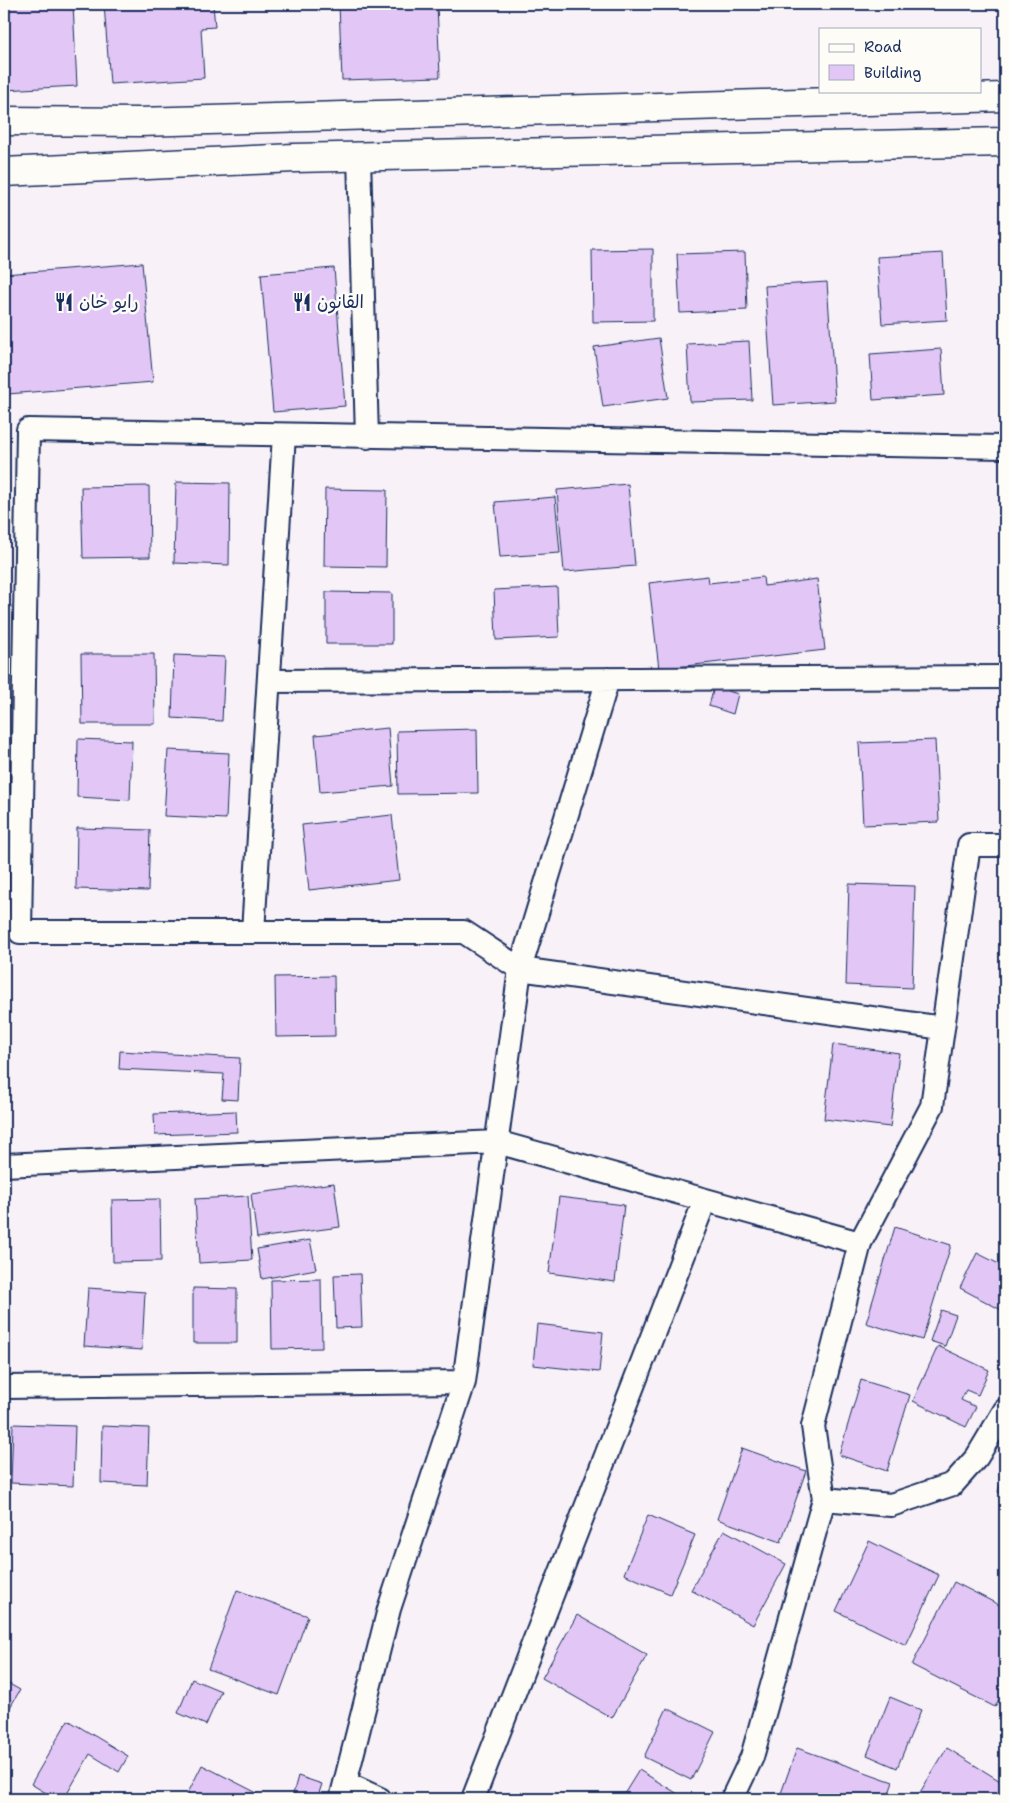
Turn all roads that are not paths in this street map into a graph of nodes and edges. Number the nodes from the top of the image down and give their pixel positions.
1 (1005, 96) edge
2 (4, 121) edge
3 (1005, 142) edge
4 (359, 157) junction
5 (4, 172) edge
6 (284, 435) junction
7 (367, 436) junction
8 (1005, 447) edge
9 (1005, 677) edge
10 (608, 679) junction
11 (269, 681) junction
12 (1005, 845) edge
13 (253, 932) junction
14 (520, 969) junction
15 (943, 1028) junction
16 (497, 1142) junction
17 (4, 1165) edge
18 (705, 1200) junction
19 (860, 1243) junction
20 (464, 1382) junction
21 (4, 1388) edge
22 (1005, 1410) edge
23 (824, 1499) junction
24 (343, 1791) edge
25 (380, 1799) edge
26 (473, 1799) edge
27 (732, 1799) edge

1 - 2 main road
3 - 4 main road
4 - 5 main road
4 - 7 street
6 - 7 street
6 - 11 street
6 - 13 street
7 - 8 street
9 - 10 street
10 - 11 street
10 - 14 street
11 - 13 street
12 - 15 street
13 - 14 street
14 - 15 street
14 - 16 street
15 - 19 street
16 - 17 street
16 - 18 street
16 - 20 street
18 - 19 street
18 - 26 street
19 - 23 street
20 - 21 street
20 - 24 street
22 - 23 street
23 - 27 street
24 - 25 street

